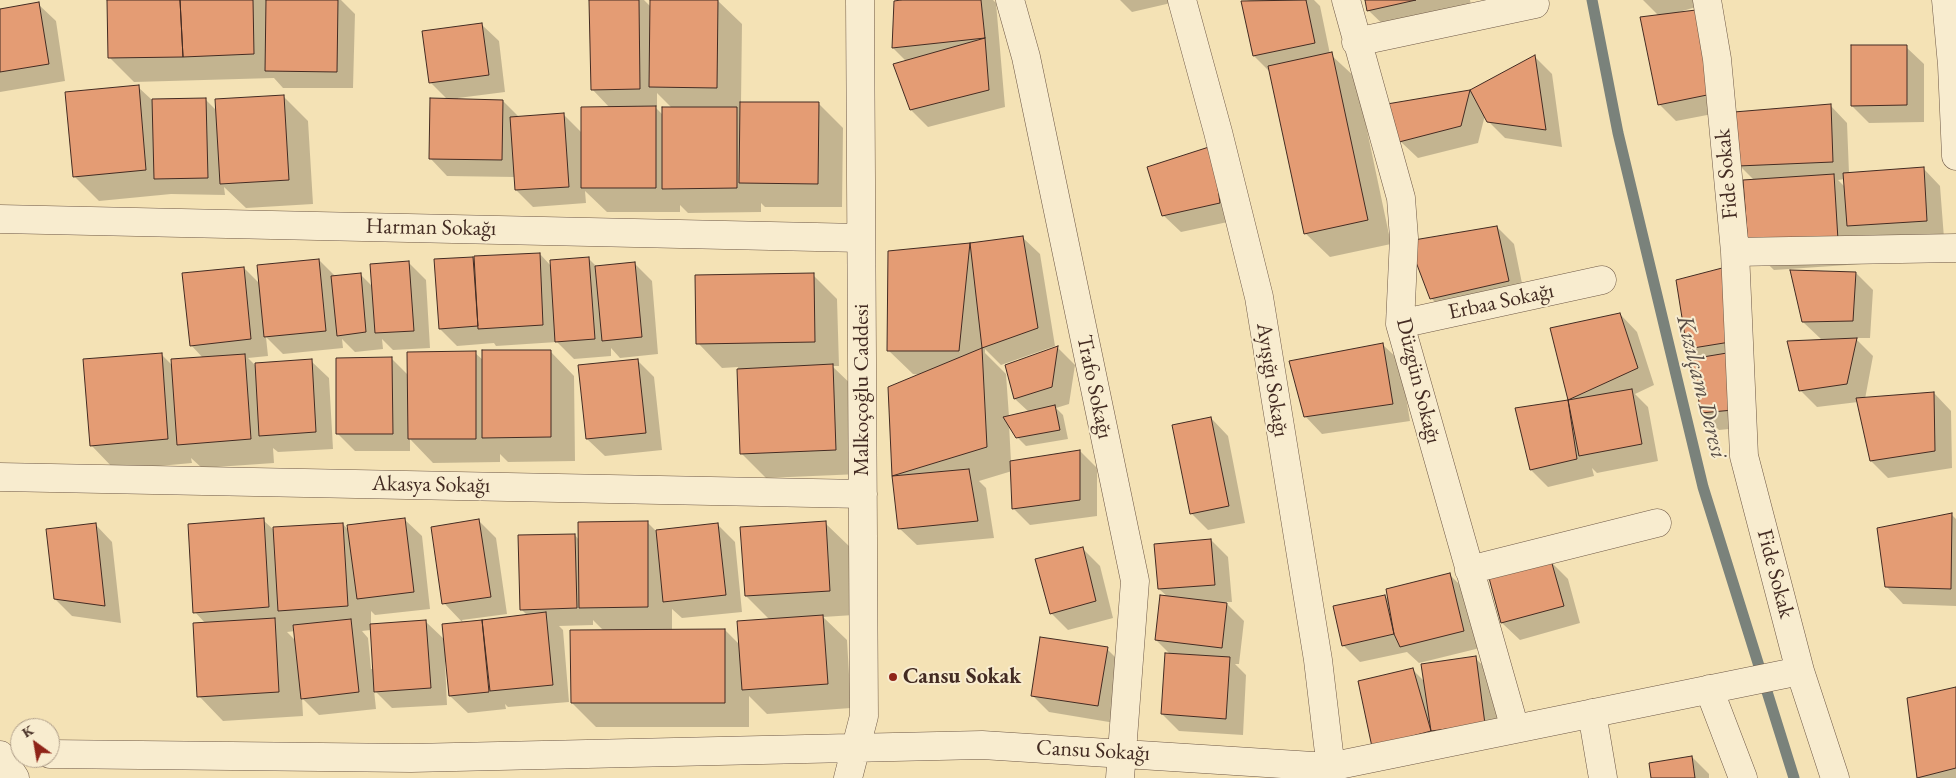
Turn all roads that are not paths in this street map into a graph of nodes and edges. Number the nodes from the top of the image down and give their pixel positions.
1 (860, 0) edge
2 (1010, 0) edge
3 (1182, 0) edge
4 (1346, 0) edge
5 (1707, 0) edge
6 (1946, 0) edge
7 (1535, 4) dead end
8 (1356, 42) junction
9 (1956, 156) edge
10 (0, 218) edge
11 (861, 238) junction
12 (1956, 248) edge
13 (1735, 252) junction
14 (1602, 280) dead end
15 (1400, 324) junction
16 (0, 477) edge
17 (863, 494) junction
18 (1657, 523) dead end
19 (1469, 570) junction
20 (1794, 672) junction
21 (1709, 689) junction
22 (1592, 713) junction
23 (1514, 729) junction
24 (856, 749) junction
25 (0, 754) edge
26 (60, 754) edge
27 (1120, 765) edge
28 (1331, 772) edge
29 (15, 778) edge
30 (848, 778) edge
31 (1603, 778) edge
32 (1743, 778) edge
33 (1835, 778) edge

1 - 11 street, Malkoçoğlu Caddesi
2 - 27 street, Trafo Sokağı
3 - 28 street, Ayışığı Sokağı
4 - 8 street, Düzgün Sokağı
5 - 13 street, Fide Sokak
6 - 9 street
7 - 8 street
8 - 15 street, Düzgün Sokağı
10 - 11 street, Harman Sokağı
11 - 17 street, Malkoçoğlu Caddesi
12 - 13 street
13 - 20 street, Fide Sokak
14 - 15 street, Erbaa Sokağı
15 - 19 street, Düzgün Sokağı
16 - 17 street, Akasya Sokağı
17 - 24 street, Malkoçoğlu Caddesi
18 - 19 street
19 - 23 street, Düzgün Sokağı
20 - 21 street
20 - 33 street, Fide Sokak
21 - 22 street
21 - 32 street
22 - 23 street
22 - 31 street
23 - 28 street
24 - 26 street, Cansu Sokağı
24 - 27 street, Cansu Sokağı
24 - 30 street, Malkoçoğlu Caddesi
25 - 29 street
27 - 28 street, Cansu Sokağı

